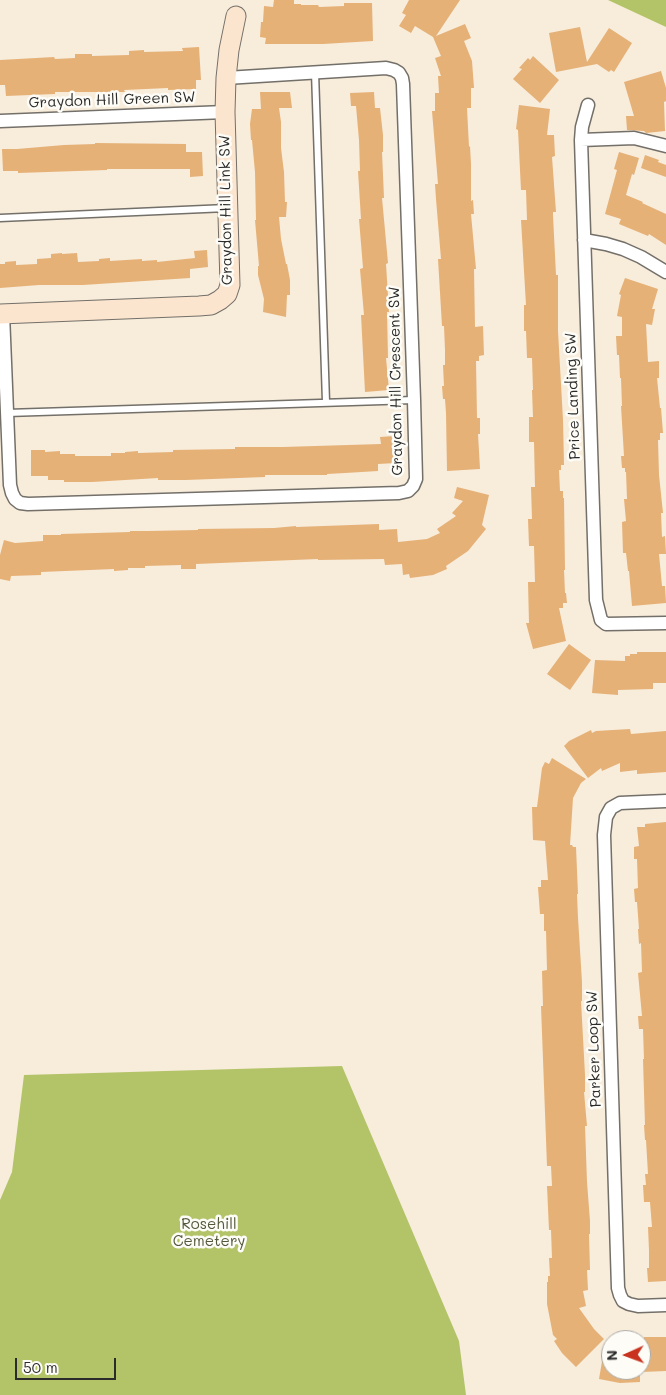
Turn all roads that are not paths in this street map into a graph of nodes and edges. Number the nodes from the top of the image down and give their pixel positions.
1 (236, 16) dead end
2 (314, 72) junction
3 (226, 78) junction
4 (588, 105) dead end
5 (225, 112) junction
6 (0, 121) edge
7 (581, 140) junction
8 (666, 146) edge
9 (228, 208) junction
10 (0, 218) edge
11 (584, 240) junction
12 (666, 272) edge
13 (2, 314) edge
14 (414, 400) junction
15 (326, 402) junction
16 (7, 413) junction
17 (666, 624) edge
18 (666, 801) edge
19 (666, 1305) edge

1 - 3 street, Graydon Hill Link SW
2 - 3 street, Graydon Hill Crescent SW
2 - 14 street, Graydon Hill Crescent SW
2 - 15 lane
3 - 5 street, Graydon Hill Link SW
4 - 7 street, Price Landing SW
5 - 6 street, Graydon Hill Green SW
5 - 9 street, Graydon Hill Link SW
7 - 8 street
7 - 11 street, Price Landing SW
9 - 10 lane
9 - 13 street, Graydon Hill Link SW
11 - 12 street
11 - 17 street, Price Landing SW
13 - 16 street, Graydon Hill Crescent SW
14 - 15 lane
14 - 16 street, Graydon Hill Crescent SW
15 - 16 lane
18 - 19 street, Parker Loop SW

